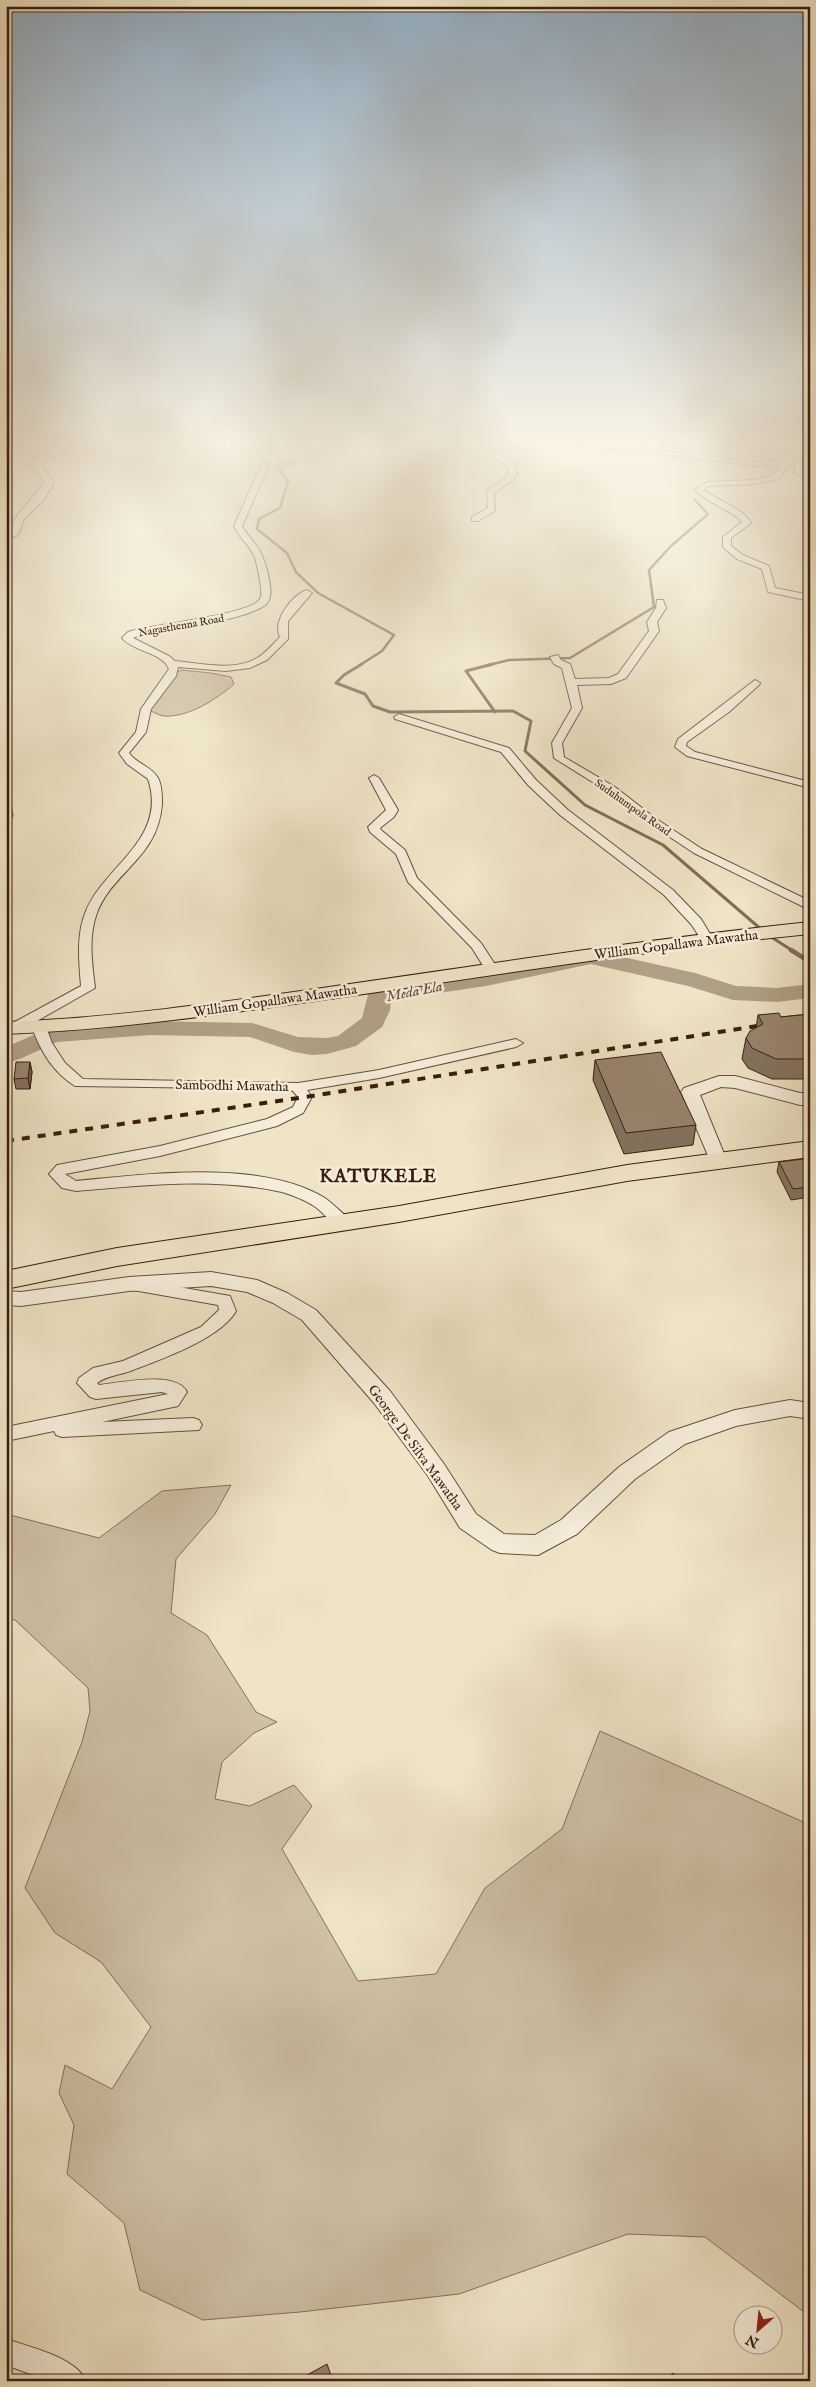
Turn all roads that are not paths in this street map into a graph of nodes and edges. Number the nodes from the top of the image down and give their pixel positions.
1 (258, 553) edge
2 (735, 553) edge
3 (307, 593) dead end
4 (810, 598) edge
5 (660, 602) dead end
6 (556, 659) dead end
7 (172, 664) junction
8 (570, 682) junction
9 (755, 683) dead end
10 (399, 717) dead end
11 (374, 778) dead end
12 (810, 785) edge
13 (810, 906) edge
14 (810, 928) edge
15 (709, 939) junction
16 (492, 969) junction
17 (11, 1027) edge
18 (41, 1034) junction
19 (516, 1043) dead end
20 (298, 1087) junction
21 (810, 1098) edge
22 (808, 1152) edge
23 (718, 1161) junction
24 (343, 1222) junction
25 (6, 1280) edge
26 (129, 1284) junction
27 (6, 1298) edge
28 (810, 1411) edge
29 (193, 1425) dead end
30 (13, 1432) edge
31 (6, 2352) edge
32 (73, 2381) edge

1 - 7 street, Nagasthenna Road
2 - 4 street
3 - 7 street
5 - 8 street
6 - 8 street, Suduhumpola Road
7 - 17 street
8 - 13 street, Suduhumpola Road
9 - 12 street
10 - 15 street
11 - 16 street
14 - 15 main road, William Gopallawa Mawatha
15 - 16 main road, William Gopallawa Mawatha
16 - 18 main road, William Gopallawa Mawatha
17 - 18 main road, William Gopallawa Mawatha
18 - 20 street, Sambodhi Mawatha
19 - 20 street
20 - 24 street, Sambodhi Mawatha
21 - 23 street
22 - 23 highway
23 - 24 highway
24 - 25 highway
26 - 27 street, George De Silva Mawatha
26 - 28 street, George De Silva Mawatha
26 - 30 street
29 - 30 street
31 - 32 street

